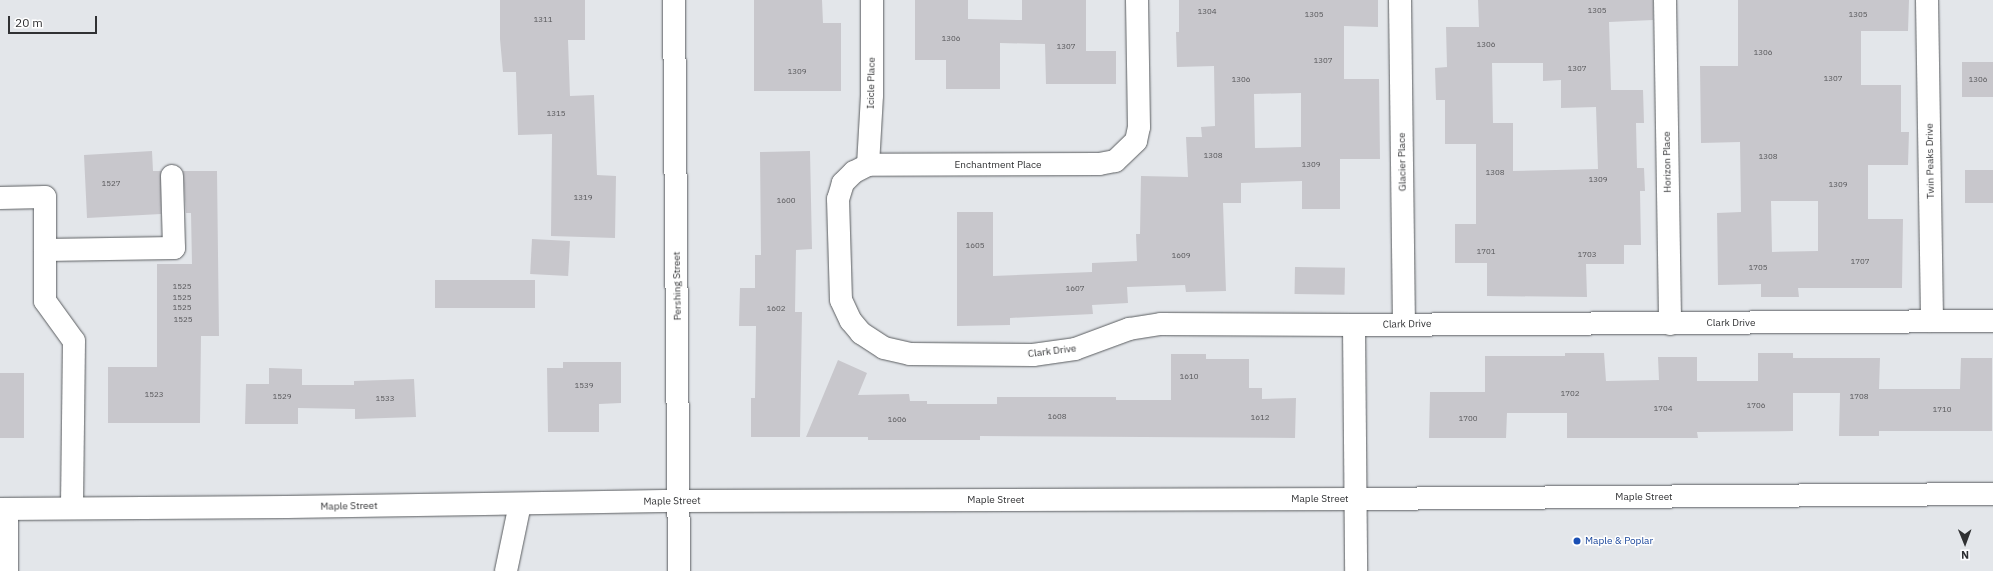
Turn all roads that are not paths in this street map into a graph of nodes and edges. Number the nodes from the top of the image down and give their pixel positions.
1 (674, 0) edge
2 (872, 0) edge
3 (1137, 0) edge
4 (1400, 0) edge
5 (1665, 0) edge
6 (1927, 0) edge
7 (868, 165) junction
8 (172, 176) dead end
9 (0, 198) edge
10 (45, 250) junction
11 (844, 309) joint
12 (1993, 321) edge
13 (1932, 322) junction
14 (1404, 323) junction
15 (1670, 324) junction
16 (1354, 325) junction
17 (1993, 494) edge
18 (1355, 499) junction
19 (679, 501) junction
20 (520, 504) junction
21 (72, 508) junction
22 (3, 509) edge
23 (7, 571) edge
24 (506, 571) edge
25 (680, 571) edge
26 (1356, 571) edge

1 - 19 street, Pershing Street
2 - 7 street, Icicle Place
3 - 7 street, Enchantment Place
4 - 14 street, Glacier Place
5 - 15 street, Horizon Place
6 - 13 street, Twin Peaks Drive
7 - 11 street, Enchantment Place
8 - 10 street
9 - 10 street
10 - 21 street
11 - 16 street, Clark Drive
12 - 13 street, Clark Drive
13 - 15 street, Clark Drive
14 - 15 street, Clark Drive
14 - 16 street, Clark Drive
16 - 18 street
17 - 18 street, Maple Street
18 - 19 street, Maple Street
18 - 26 street
19 - 20 street, Maple Street
19 - 25 street, Pershing Street
20 - 21 street, Maple Street
20 - 24 street
21 - 22 street, Maple Street
22 - 23 street

